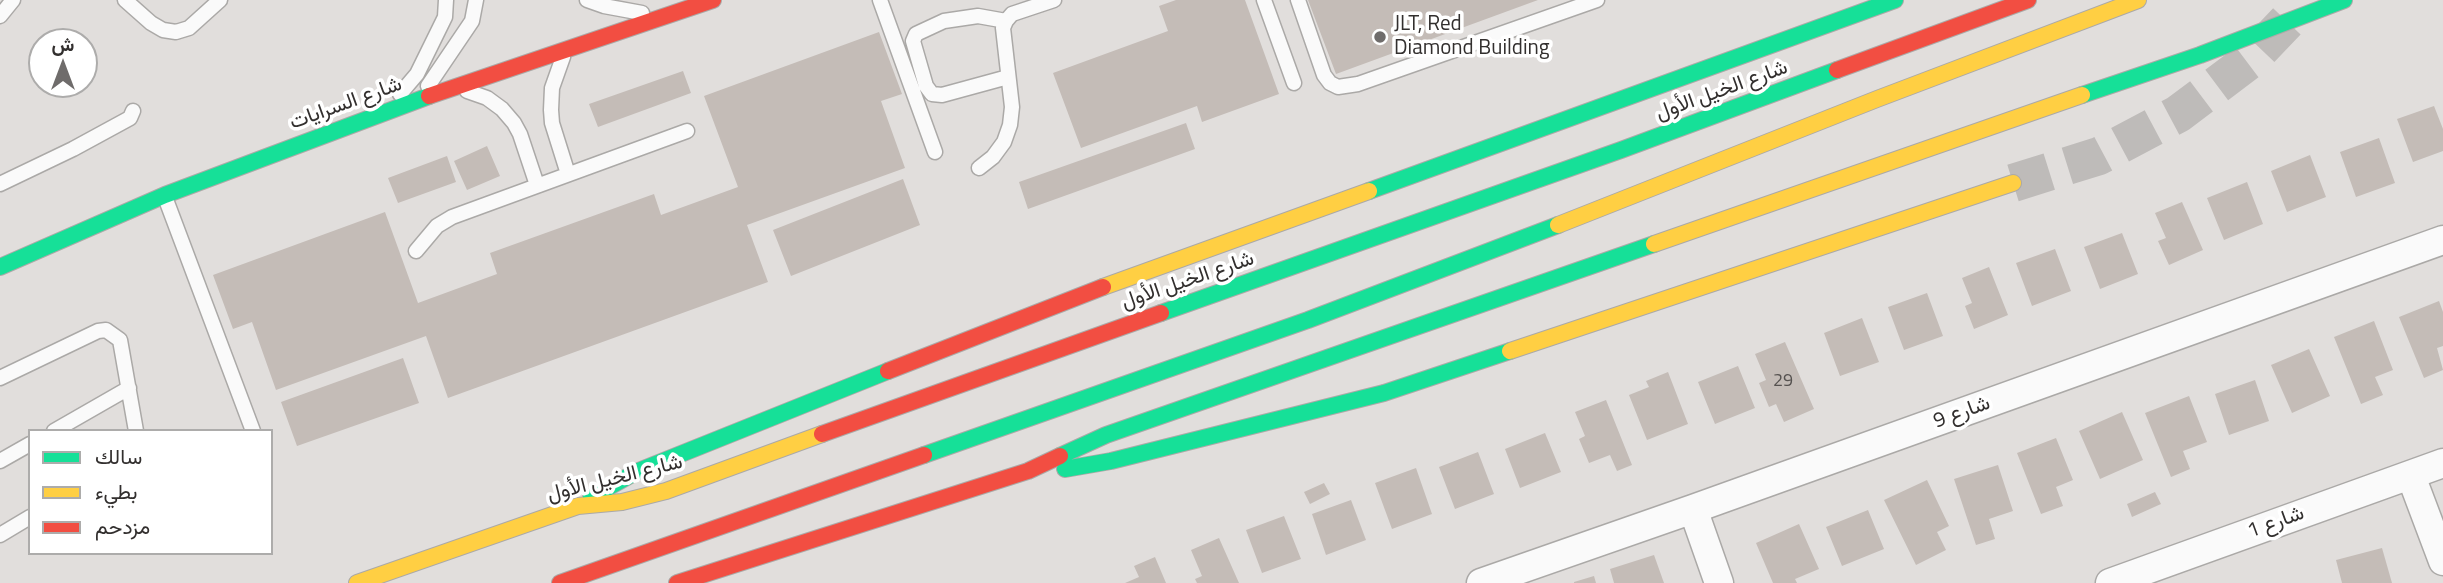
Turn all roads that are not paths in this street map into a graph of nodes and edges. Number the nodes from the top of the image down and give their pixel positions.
1 (13, 0) edge
2 (125, 0) edge
3 (220, 0) edge
4 (446, 0) edge
5 (476, 0) edge
6 (587, 0) edge
7 (880, 0) edge
8 (1054, 0) edge
9 (1264, 0) edge
10 (1298, 0) edge
11 (1597, 0) edge
12 (1895, 0) edge
13 (2028, 0) edge
14 (2138, 0) edge
15 (2344, 0) edge
16 (706, 1) edge
17 (672, 14) junction
18 (0, 16) edge
19 (1006, 21) junction
20 (566, 50) junction
21 (1008, 77) junction
22 (1294, 83) dead end
23 (451, 88) junction
24 (415, 101) junction
25 (387, 110) junction
26 (133, 111) dead end
27 (687, 131) dead end
28 (934, 152) dead end
29 (979, 168) dead end
30 (568, 174) junction
31 (2013, 183) tunnel mouth
32 (0, 184) edge
33 (537, 185) junction
34 (164, 195) junction
35 (2443, 240) edge
36 (416, 251) dead end
37 (2, 265) edge
38 (0, 378) edge
39 (129, 388) junction
40 (57, 429) edge
41 (136, 429) edge
42 (252, 429) edge
43 (28, 445) edge
44 (0, 461) edge
45 (2443, 463) edge
46 (1028, 471) junction
47 (2411, 476) junction
48 (578, 506) junction
49 (1693, 509) junction
50 (28, 518) edge
51 (0, 535) edge
52 (2443, 561) edge
53 (2127, 580) edge
54 (357, 583) edge
55 (560, 583) edge
56 (677, 583) edge
57 (1481, 583) edge
58 (1719, 583) edge

1 - 18 lane
2 - 3 lane
4 - 25 lane
5 - 24 lane
6 - 17 lane
7 - 28 lane
8 - 19 lane
9 - 22 lane
10 - 11 lane
12 - 48 main road
13 - 48 main road, شارع الخيل الأول
14 - 55 main road
15 - 46 main road
16 - 17 main road, شارع السرايات
17 - 20 main road, شارع السرايات
19 - 21 lane
19 - 21 lane
20 - 23 main road, شارع السرايات
20 - 30 lane
21 - 29 lane
23 - 24 main road, شارع السرايات
23 - 33 lane
24 - 25 main road, شارع السرايات
25 - 34 main road, شارع السرايات
26 - 32 lane
27 - 30 lane
30 - 33 lane
31 - 46 main road
33 - 36 lane
34 - 37 main road, شارع السرايات
34 - 42 lane
35 - 49 street, شارع 9
38 - 39 lane
39 - 40 lane
39 - 41 lane
43 - 44 lane
45 - 47 street, شارع 1
46 - 56 main road
47 - 52 street
47 - 53 street, شارع 1
48 - 54 main road, شارع الخيل الأول
49 - 57 street, شارع 9
49 - 58 street
50 - 51 lane

